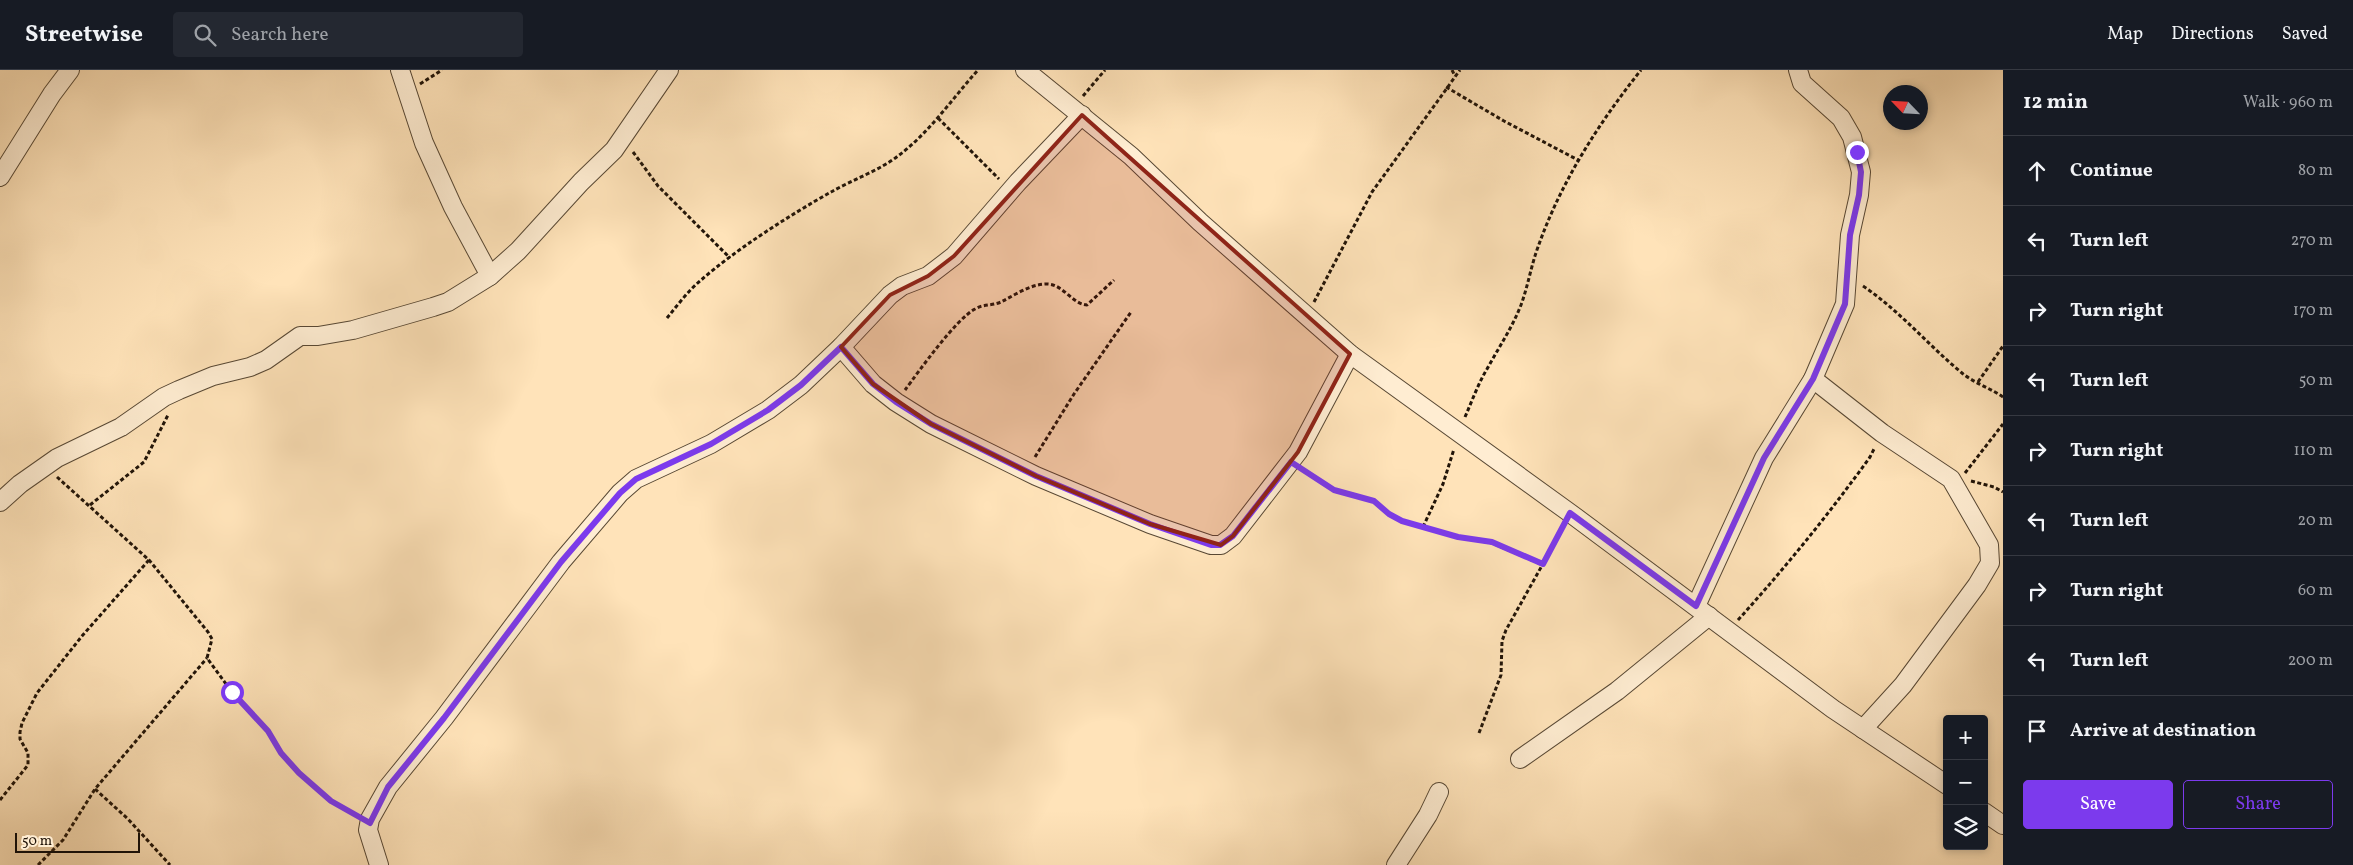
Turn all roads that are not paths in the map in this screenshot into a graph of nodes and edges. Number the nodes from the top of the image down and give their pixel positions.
1 (70, 70) edge
2 (400, 70) edge
3 (669, 70) edge
4 (1025, 70) edge
5 (1798, 70) edge
6 (1077, 111) junction
7 (0, 177) edge
8 (490, 276) junction
9 (841, 347) junction
10 (1350, 354) junction
11 (1813, 379) junction
12 (0, 502) edge
13 (1702, 611) junction
14 (1863, 729) junction
15 (1520, 759) dead end
16 (1943, 782) edge
17 (1438, 792) dead end
18 (1988, 815) edge
19 (2003, 825) edge
20 (379, 865) edge
21 (1396, 865) edge

1 - 7 street
2 - 8 street
3 - 8 street
4 - 6 street
5 - 11 street
6 - 9 street
6 - 10 street
8 - 12 street
9 - 10 street
9 - 20 street
10 - 13 street
11 - 13 street
11 - 14 street
13 - 14 street
13 - 15 street
14 - 16 street
17 - 21 street
18 - 19 street

